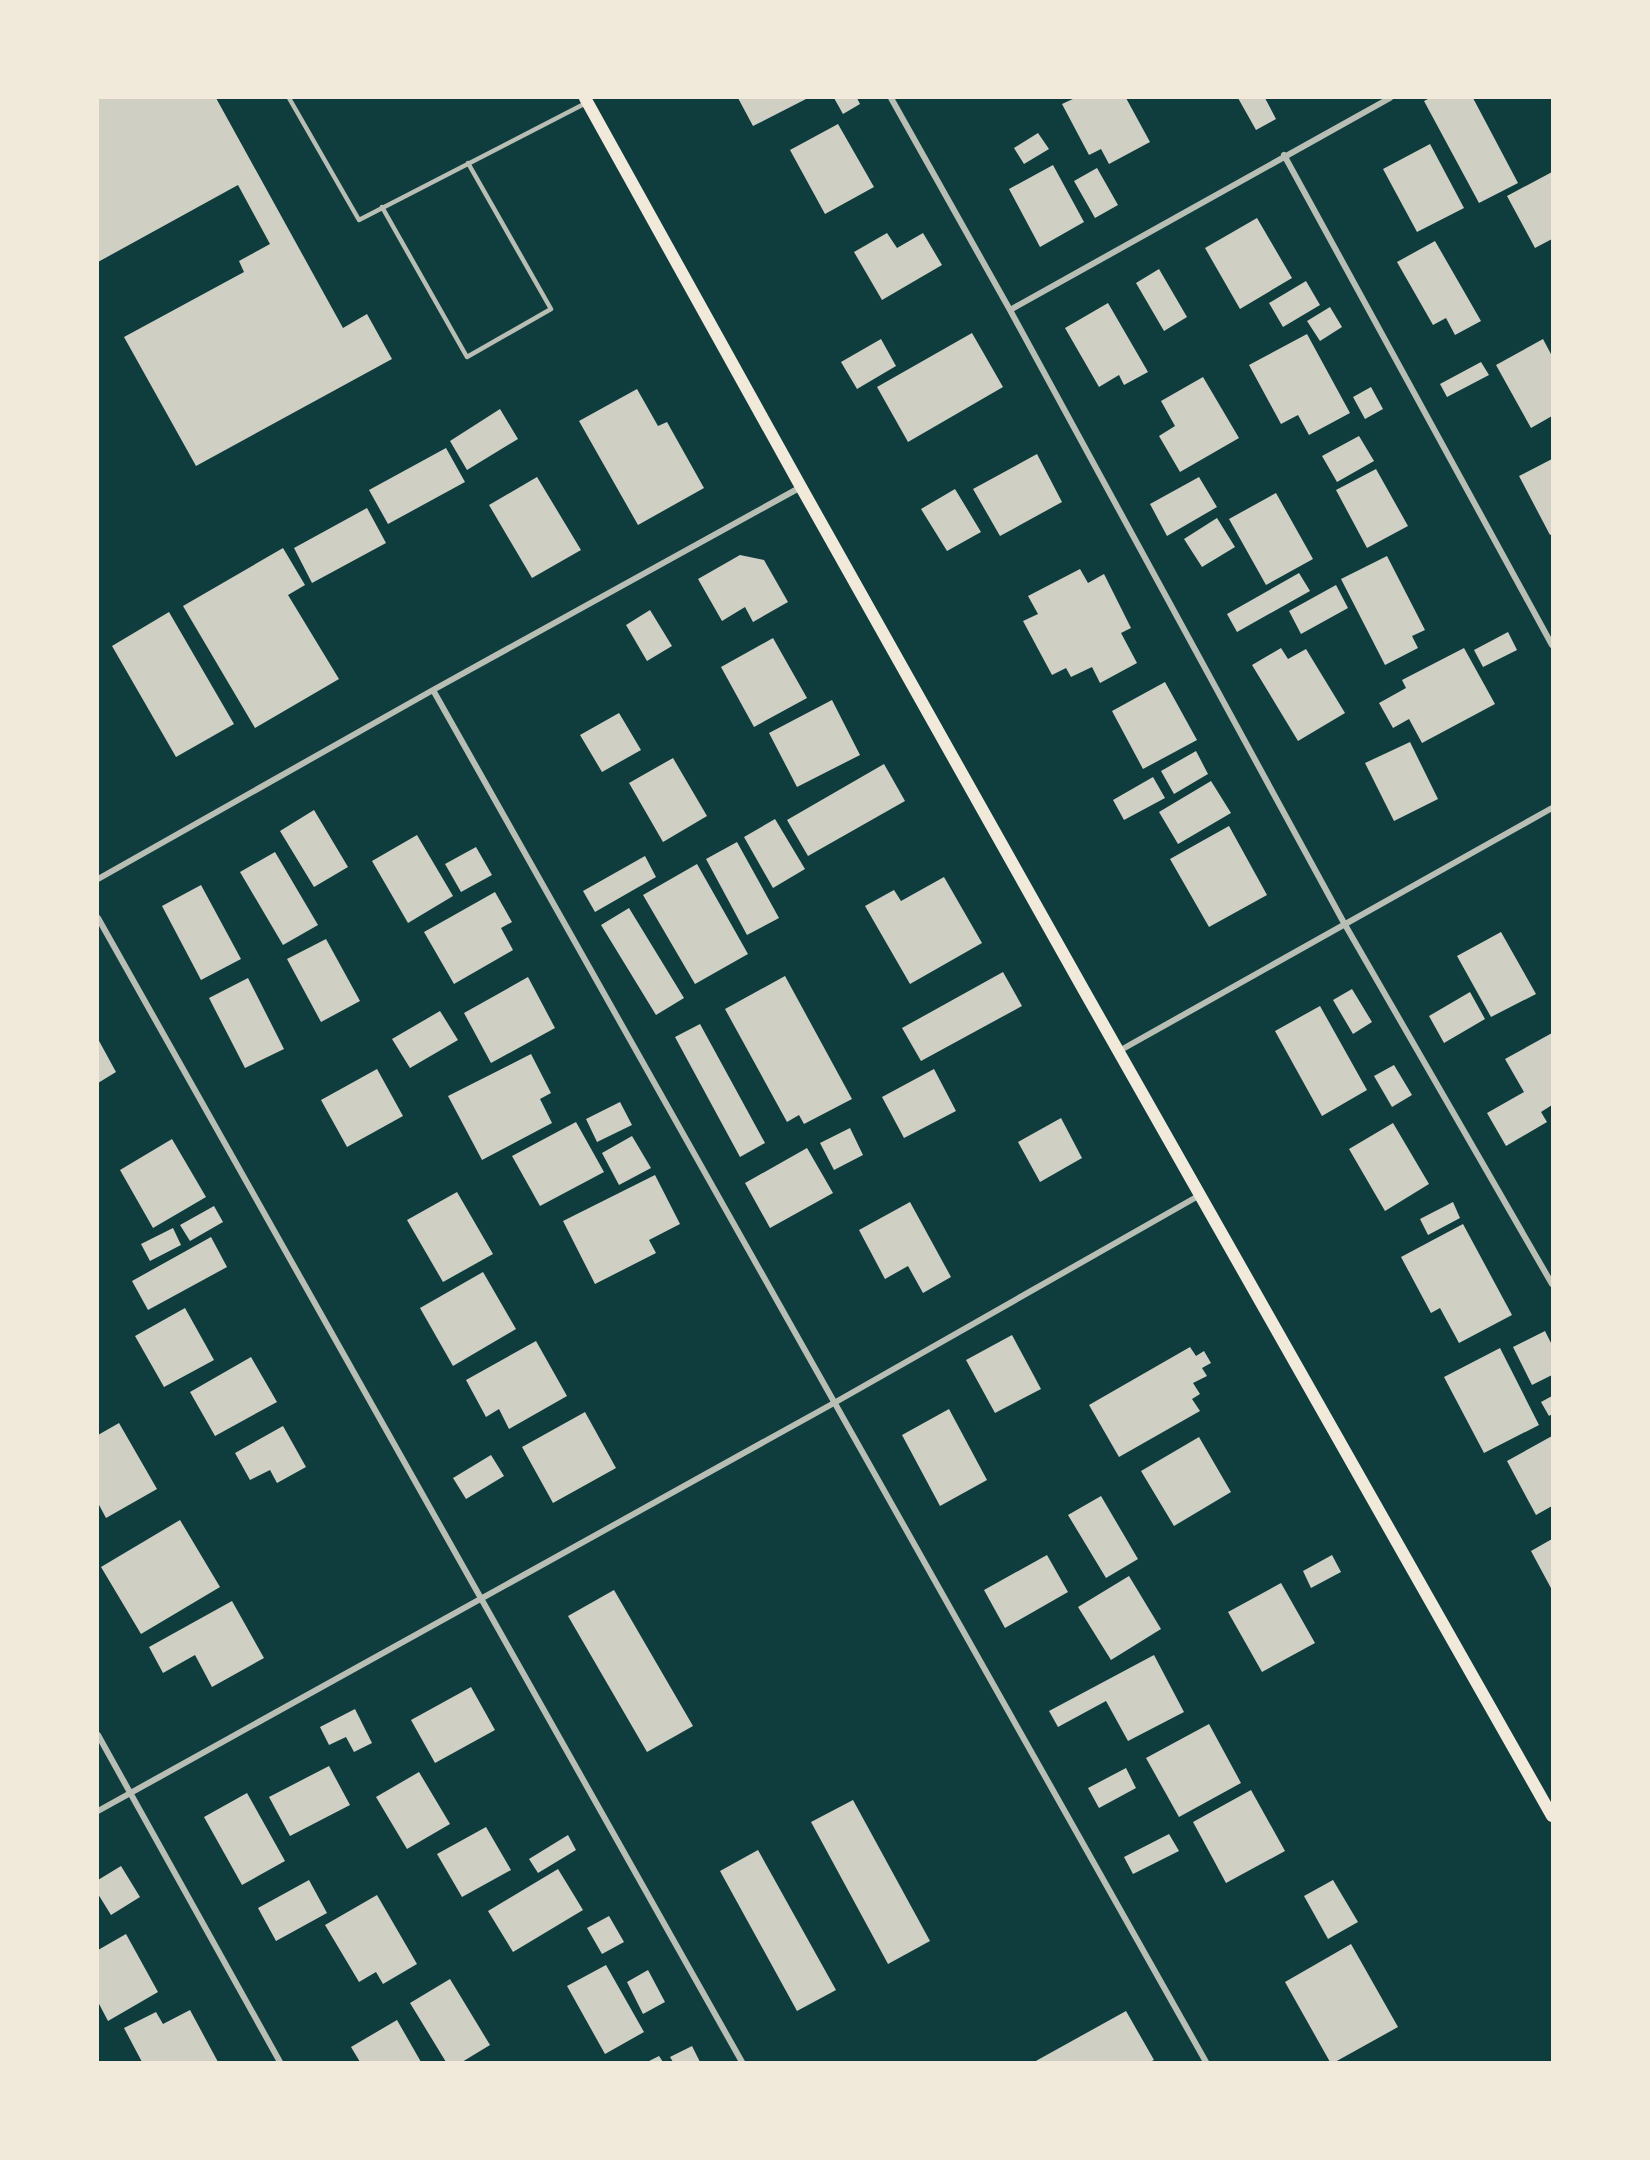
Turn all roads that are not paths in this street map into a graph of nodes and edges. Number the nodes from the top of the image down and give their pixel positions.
1 (289, 98) edge
2 (891, 98) edge
3 (1390, 98) edge
4 (587, 100) edge
5 (1284, 155) junction
6 (468, 163) junction
7 (382, 207) junction
8 (1010, 310) junction
9 (801, 487) junction
10 (1552, 645) edge
11 (433, 690) junction
12 (1552, 808) edge
13 (98, 879) edge
14 (98, 918) edge
15 (1344, 923) junction
16 (1118, 1052) junction
17 (1200, 1195) junction
18 (1552, 1284) edge
19 (834, 1402) junction
20 (480, 1598) junction
21 (98, 1735) edge
22 (130, 1793) junction
23 (98, 1811) edge
24 (1552, 1816) edge
25 (280, 2062) edge
26 (742, 2062) edge
27 (1206, 2062) edge

1 - 7 lane
2 - 8 street
3 - 5 street
4 - 6 lane
4 - 9 main road
5 - 8 street
5 - 10 street
6 - 7 lane
6 - 7 lane
8 - 15 street
9 - 11 street
9 - 16 main road
11 - 13 street
11 - 19 street
12 - 15 street
14 - 20 street
15 - 16 street
15 - 18 street
16 - 17 main road
17 - 19 street
17 - 24 main road
19 - 20 street
19 - 27 street
20 - 22 street
20 - 26 street
21 - 22 street
22 - 23 street
22 - 25 street

